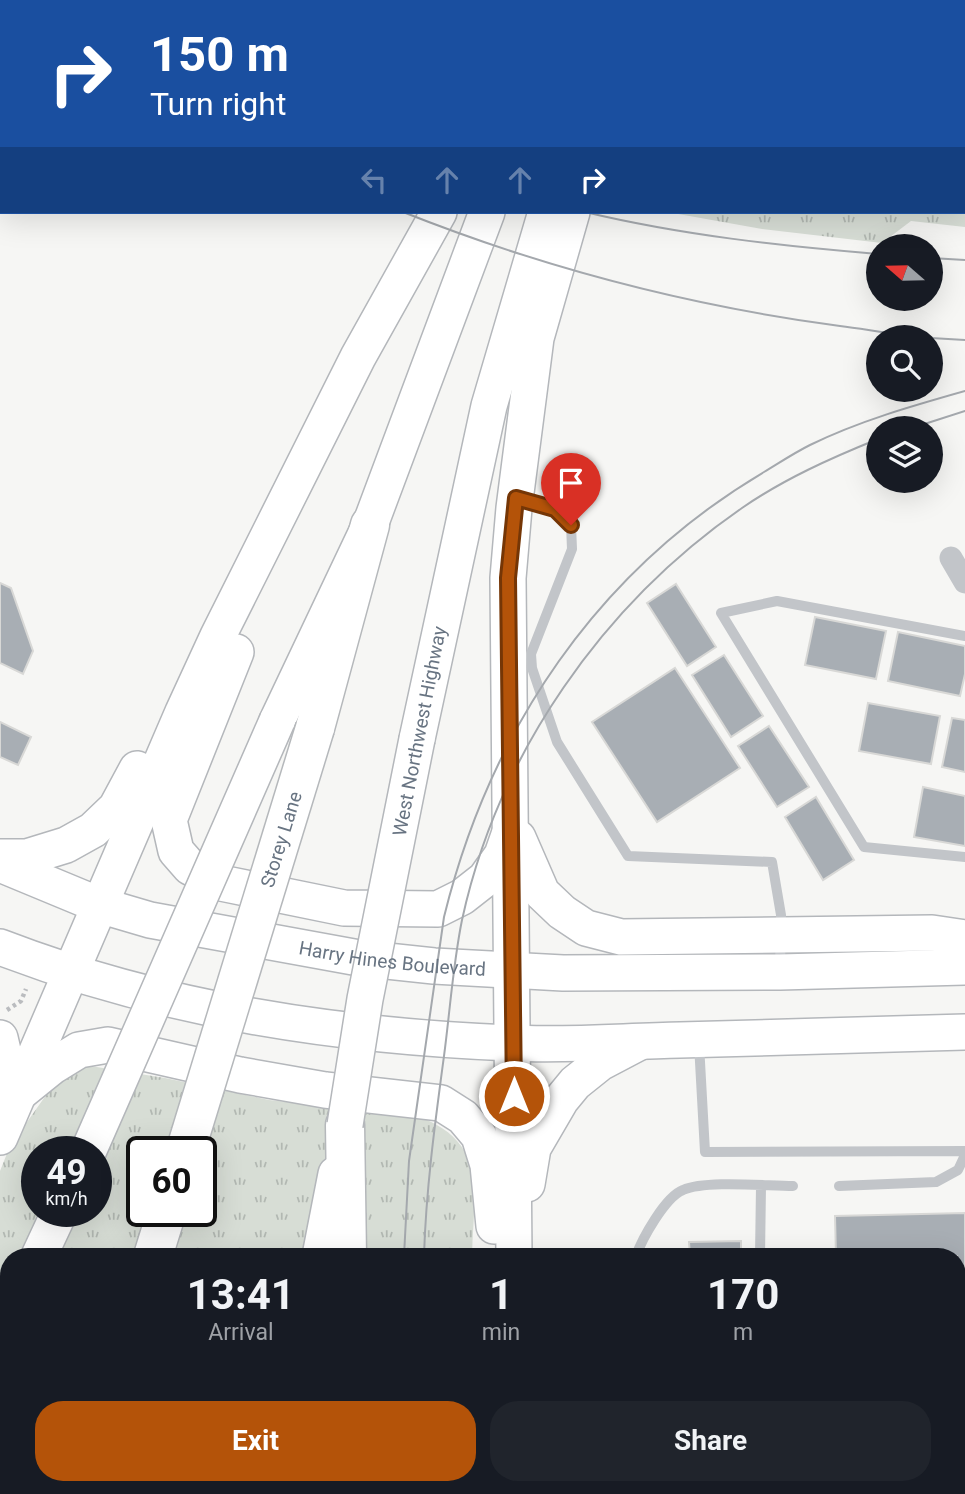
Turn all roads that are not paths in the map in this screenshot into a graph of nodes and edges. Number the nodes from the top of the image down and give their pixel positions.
1 (438, 214) edge
2 (486, 214) edge
3 (545, 214) edge
4 (571, 214) edge
5 (301, 471) junction
6 (516, 498) junction
7 (370, 525) junction
8 (951, 558) dead end
9 (965, 582) edge
10 (965, 636) edge
11 (511, 822) junction
12 (0, 857) edge
13 (965, 857) edge
14 (0, 864) edge
15 (99, 905) junction
16 (781, 936) junction
17 (965, 938) edge
18 (0, 947) edge
19 (965, 967) edge
20 (513, 970) junction
21 (780, 972) junction
22 (70, 973) junction
23 (4, 1024) edge
24 (965, 1032) edge
25 (699, 1039) junction
26 (642, 1041) junction
27 (514, 1043) junction
28 (19, 1093) junction
29 (345, 1125) junction
30 (2, 1131) edge
31 (95, 1136) edge
32 (190, 1136) edge
33 (965, 1153) edge
34 (761, 1186) junction
35 (793, 1186) dead end
36 (839, 1186) dead end
37 (53, 1227) edge
38 (162, 1227) edge
39 (43, 1248) edge
40 (155, 1248) edge
41 (322, 1248) edge
42 (347, 1248) edge
43 (495, 1248) edge
44 (515, 1248) edge
45 (516, 1248) edge
46 (639, 1248) edge
47 (760, 1248) edge

1 - 5 main road
2 - 7 main road
3 - 29 main road, West Northwest Highway, bridge
4 - 6 main road
5 - 11 main road
5 - 12 main road
5 - 15 main road
6 - 11 main road
6 - 16 lane
7 - 31 main road, bridge
7 - 32 highway, Storey Lane, bridge
8 - 9 street
10 - 13 lane
11 - 16 main road
11 - 20 main road
14 - 15 main road, Harry Hines Boulevard
15 - 20 main road, Harry Hines Boulevard
15 - 22 main road
16 - 17 main road
16 - 21 lane
18 - 22 main road
19 - 21 main road, Harry Hines Boulevard
20 - 21 main road, Harry Hines Boulevard
20 - 27 main road
22 - 27 main road
22 - 28 main road
23 - 30 main road
24 - 25 main road
25 - 26 main road
25 - 33 lane
26 - 27 main road
26 - 45 main road
27 - 44 main road
28 - 30 main road
28 - 43 main road
29 - 41 main road, West Northwest Highway
29 - 42 highway
33 - 36 lane
34 - 35 lane
34 - 46 lane
34 - 47 lane
37 - 39 main road
38 - 40 highway

